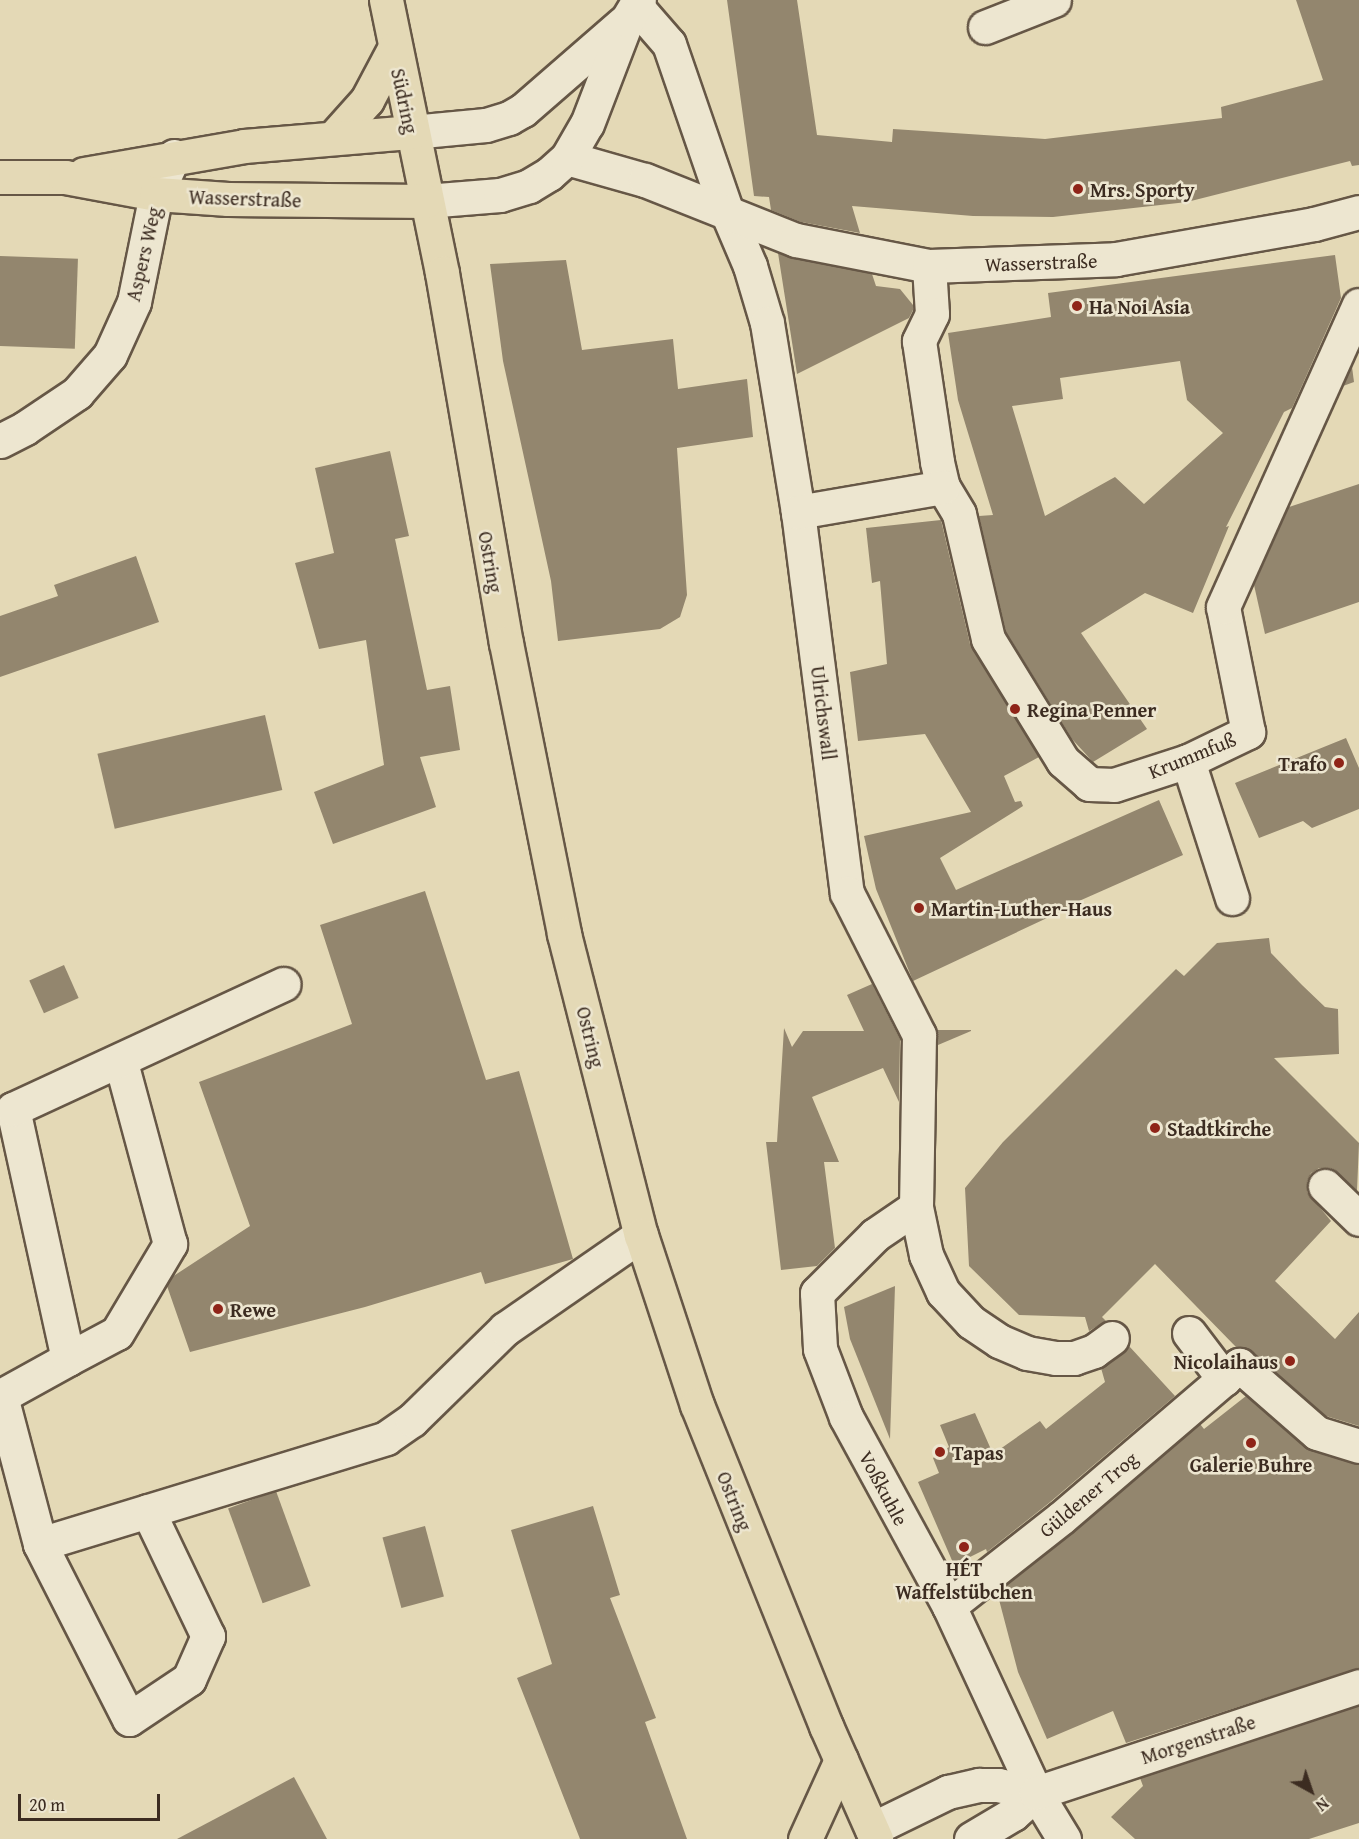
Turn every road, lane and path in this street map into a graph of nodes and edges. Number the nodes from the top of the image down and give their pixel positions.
1 (386, 0) edge
2 (1054, 0) edge
3 (634, 9) edge
4 (985, 27) dead end
5 (394, 49) junction
6 (412, 132) junction
7 (333, 138) junction
8 (174, 156) junction
9 (567, 158) junction
10 (0, 177) edge
11 (65, 177) junction
12 (156, 194) junction
13 (426, 201) junction
14 (727, 212) junction
15 (1359, 212) edge
16 (929, 266) junction
17 (1359, 305) edge
18 (0, 441) edge
19 (944, 486) junction
20 (798, 512) junction
21 (1188, 761) junction
22 (1232, 898) dead end
23 (283, 984) dead end
24 (121, 1062) junction
25 (1325, 1186) dead end
26 (916, 1207) junction
27 (1359, 1219) edge
28 (641, 1235) junction
29 (1189, 1333) dead end
30 (1112, 1338) dead end
31 (68, 1359) junction
32 (1224, 1378) junction
33 (1359, 1446) edge
34 (148, 1511) junction
35 (40, 1544) junction
36 (949, 1606) junction
37 (1359, 1686) edge
38 (841, 1760) junction
39 (1036, 1793) junction
40 (867, 1836) edge
41 (805, 1839) edge
42 (970, 1839) edge
43 (1064, 1839) edge

1 - 5 main road, Südring
2 - 4 street
3 - 6 street
3 - 9 street
3 - 14 street
5 - 6 main road, Südring
5 - 7 main road
6 - 7 main road, Wasserstraße
6 - 13 main road, Südring
7 - 8 main road, Wasserstraße
8 - 11 main road, Wasserstraße
8 - 12 street, Aspers Weg
9 - 13 street
9 - 14 street, Wasserstraße
10 - 11 main road, Wasserstraße
11 - 12 main road, Wasserstraße
12 - 13 main road, Wasserstraße
12 - 18 street, Aspers Weg
13 - 28 main road, Ostring
14 - 16 street, Wasserstraße
14 - 20 street, Ulrichswall
15 - 16 street, Wasserstraße
16 - 19 street, Krummfuß
17 - 21 street, Krummfuß
19 - 20 street
19 - 21 street, Krummfuß
20 - 26 street, Ulrichswall
21 - 22 street
23 - 24 street
24 - 31 street
24 - 31 street
25 - 27 street
26 - 30 street, Ulrichswall
26 - 36 street, Voßkuhle
28 - 34 street
28 - 38 main road, Ostring
29 - 32 street
31 - 35 street
32 - 33 street
32 - 36 street, Güldener Trog
34 - 35 street
34 - 35 street
36 - 39 street, Voßkuhle
37 - 39 street, Morgenstraße
38 - 40 main road, Ostring
38 - 41 main road
39 - 40 street
39 - 42 street, Morgenstraße
39 - 43 street, Voßkuhle

